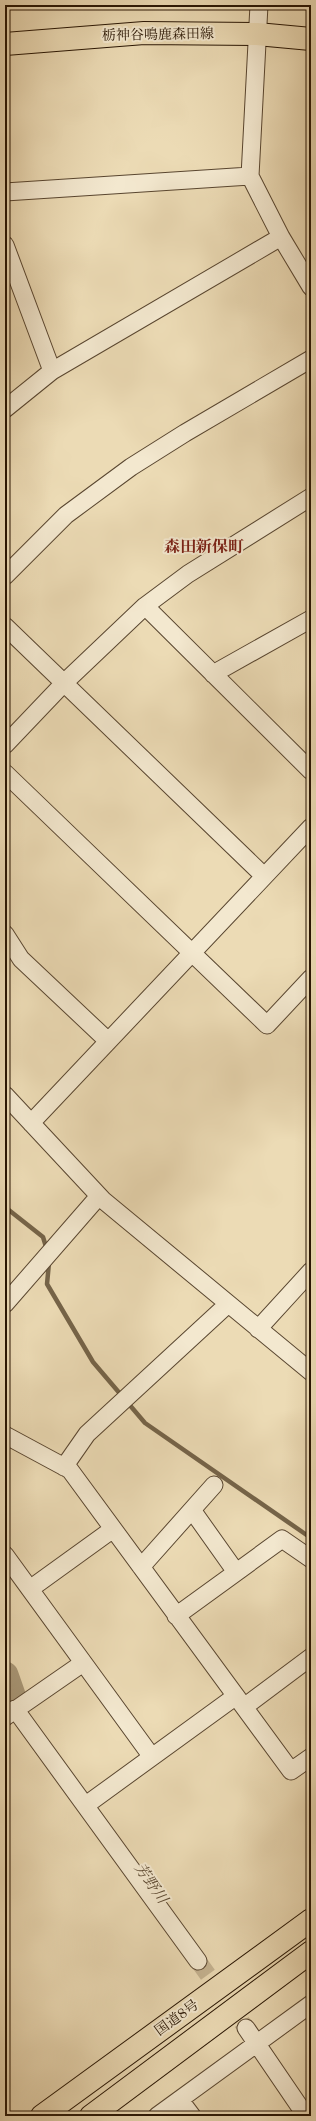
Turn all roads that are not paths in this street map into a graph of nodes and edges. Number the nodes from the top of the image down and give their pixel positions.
1 (259, 5) edge
2 (257, 34) junction
3 (311, 39) edge
4 (5, 44) edge
5 (250, 176) junction
6 (5, 192) edge
7 (281, 237) junction
8 (5, 244) edge
9 (311, 286) edge
10 (311, 359) edge
11 (52, 371) junction
12 (5, 409) edge
13 (311, 498) edge
14 (5, 576) edge
15 (145, 606) junction
16 (311, 619) edge
17 (5, 626) edge
18 (213, 674) junction
19 (65, 682) junction
20 (5, 745) edge
21 (311, 771) edge
22 (5, 773) edge
23 (311, 827) edge
24 (264, 876) junction
25 (5, 934) edge
26 (192, 952) junction
27 (311, 978) edge
28 (108, 1041) junction
29 (5, 1095) edge
30 (31, 1123) junction
31 (99, 1196) junction
32 (311, 1271) edge
33 (6, 1300) edge
34 (228, 1304) junction
35 (258, 1329) junction
36 (311, 1372) edge
37 (5, 1435) edge
38 (64, 1467) junction
39 (214, 1485) dead end
40 (192, 1510) junction
41 (113, 1529) junction
42 (5, 1555) edge
43 (311, 1559) edge
44 (141, 1568) junction
45 (236, 1572) junction
46 (30, 1589) junction
47 (176, 1616) junction
48 (311, 1657) edge
49 (84, 1663) junction
50 (240, 1702) junction
51 (10, 1713) edge
52 (152, 1757) junction
53 (311, 1757) edge
54 (86, 1805) junction
55 (311, 1920) edge
56 (311, 1952) edge
57 (198, 1961) tunnel mouth
58 (311, 2004) edge
59 (246, 2028) tunnel mouth
60 (256, 2044) junction
61 (180, 2100) junction
62 (42, 2116) edge
63 (91, 2116) edge
64 (157, 2116) edge
65 (192, 2116) edge
66 (306, 2116) edge

1 - 2 street
2 - 3 main road, 栃神谷鳴鹿森田線
2 - 4 main road, 栃神谷鳴鹿森田線
2 - 5 street
5 - 6 street
5 - 7 street
7 - 9 street
7 - 11 street
8 - 11 street
10 - 14 street
11 - 12 street
13 - 15 street
15 - 18 street
15 - 19 street
16 - 18 street
17 - 19 street
18 - 21 street
19 - 20 street
19 - 24 street
22 - 26 street
23 - 24 street
24 - 26 street
25 - 28 street
26 - 27 street
26 - 28 street
28 - 30 street
29 - 30 street
30 - 31 street
31 - 33 street
31 - 34 street
32 - 35 street
34 - 35 street
34 - 38 street
35 - 36 street
37 - 38 street
38 - 41 street
39 - 40 street
40 - 44 street
40 - 45 street
41 - 44 street
41 - 46 street
42 - 46 street
43 - 45 street
44 - 47 street
45 - 47 street
46 - 49 street
47 - 50 street
48 - 50 street
49 - 51 street
49 - 52 street
50 - 52 street
50 - 53 street
51 - 54 street
52 - 54 street
54 - 57 street
55 - 62 main road, 国道8号
56 - 63 main road, 国道8号
58 - 60 street
59 - 60 street
60 - 61 street
60 - 66 street
61 - 64 street
61 - 65 street

